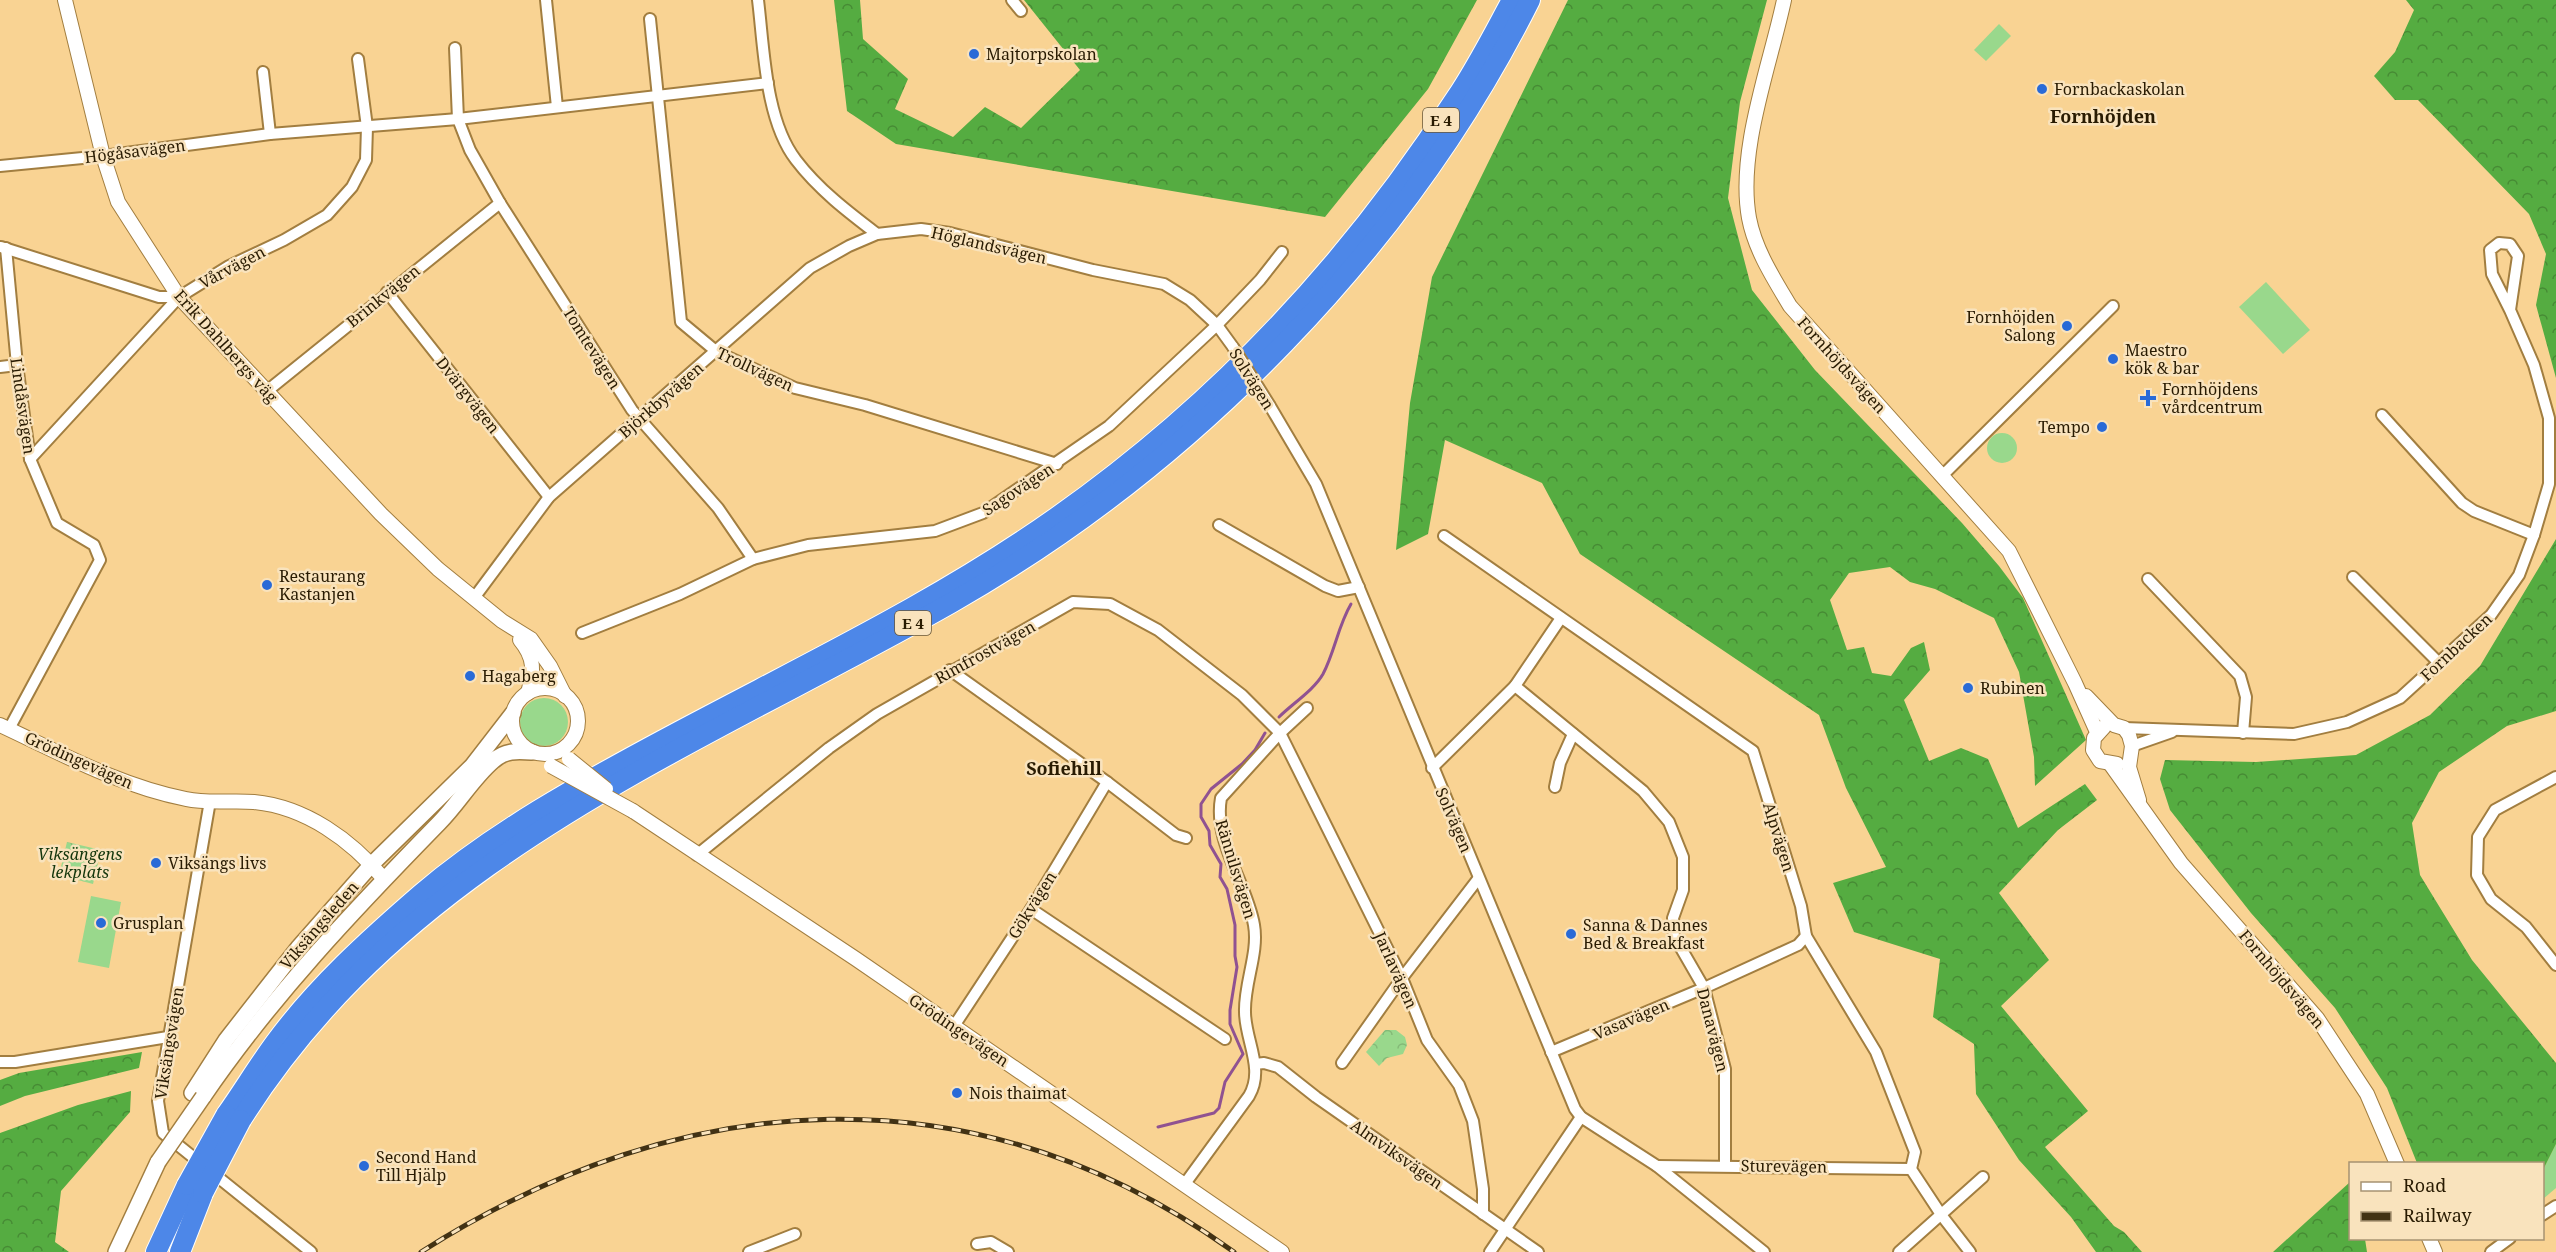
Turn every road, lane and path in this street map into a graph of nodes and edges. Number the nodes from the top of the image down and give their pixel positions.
1 (65, 0) edge
2 (546, 0) edge
3 (758, 0) edge
4 (1012, 0) edge
5 (1512, 0) edge
6 (1530, 0) edge
7 (1784, 0) edge
8 (1021, 11) dead end
9 (650, 19) dead end
10 (455, 48) dead end
11 (358, 59) dead end
12 (263, 72) dead end
13 (768, 83) junction
14 (658, 95) junction
15 (557, 107) junction
16 (458, 119) junction
17 (367, 127) junction
18 (270, 134) junction
19 (103, 156) junction
20 (0, 166) edge
21 (500, 203) junction
22 (877, 234) junction
23 (3, 247) edge
24 (1282, 252) dead end
25 (387, 292) junction
26 (179, 297) junction
27 (2113, 306) dead end
28 (2510, 310) junction
29 (1217, 325) junction
30 (717, 352) junction
31 (16, 365) junction
32 (0, 367) edge
33 (267, 391) junction
34 (2382, 415) dead end
35 (639, 419) junction
36 (30, 459) junction
37 (1057, 464) junction
38 (1943, 475) junction
39 (549, 497) junction
40 (1219, 525) dead end
41 (2534, 535) junction
42 (1444, 536) dead end
43 (753, 559) junction
44 (2353, 577) dead end
45 (2148, 579) dead end
46 (1359, 587) junction
47 (474, 598) junction
48 (1561, 618) junction
49 (502, 621) junction
50 (582, 633) dead end
51 (2439, 663) junction
52 (950, 670) junction
53 (2075, 683) junction
54 (1515, 686) junction
55 (528, 693) junction
56 (565, 696) junction
57 (1307, 708) dead end
58 (513, 713) junction
59 (4, 727) edge
60 (2119, 727) junction
61 (2181, 729) junction
62 (2097, 732) junction
63 (1280, 733) junction
64 (2243, 733) junction
65 (1573, 734) junction
66 (569, 744) junction
67 (2131, 751) junction
68 (534, 753) junction
69 (2110, 765) junction
70 (1432, 768) junction
71 (2556, 777) edge
72 (1107, 782) junction
73 (1555, 787) dead end
74 (210, 801) junction
75 (633, 811) junction
76 (2142, 811) junction
77 (1186, 838) dead end
78 (697, 855) junction
79 (372, 864) junction
80 (384, 879) junction
81 (1478, 879) junction
82 (1031, 909) junction
83 (1806, 936) junction
84 (2556, 965) edge
85 (1402, 978) junction
86 (1704, 988) junction
87 (954, 1026) junction
88 (168, 1037) junction
89 (1225, 1039) dead end
90 (1551, 1052) junction
91 (0, 1062) edge
92 (1342, 1063) dead end
93 (1255, 1064) junction
94 (197, 1095) junction
95 (1581, 1117) junction
96 (234, 1118) junction
97 (2396, 1162) edge
98 (1725, 1165) junction
99 (1657, 1166) junction
100 (1911, 1169) junction
101 (1983, 1177) dead end
102 (1185, 1185) junction
103 (195, 1189) junction
104 (1483, 1214) junction
105 (1942, 1216) junction
106 (1505, 1229) junction
107 (795, 1234) dead end
108 (2509, 1240) edge
109 (977, 1244) dead end
110 (116, 1252) edge
111 (156, 1252) edge
112 (180, 1252) edge
113 (311, 1252) edge
114 (749, 1252) edge
115 (1008, 1252) edge
116 (1282, 1252) edge
117 (1490, 1252) edge
118 (1538, 1252) edge
119 (1764, 1252) edge
120 (1899, 1252) edge
121 (1970, 1252) edge
122 (2491, 1252) edge

1 - 19 street, Erik Dahlbergs väg
2 - 15 street
3 - 13 street
4 - 8 street
5 - 96 highway, E 4
6 - 96 highway, E 4
7 - 38 street, Fornhöjdsvägen
9 - 14 street
10 - 16 street
11 - 17 street
12 - 18 street
13 - 14 street, Högåsavägen
13 - 22 street
14 - 15 street, Högåsavägen
14 - 30 street, Trollvägen
15 - 16 street, Högåsavägen
16 - 17 street, Högåsavägen
16 - 21 street, Tomtevägen
17 - 18 street, Högåsavägen
17 - 26 street, Vårvägen
18 - 19 street, Högåsavägen
19 - 20 street, Högåsavägen
19 - 26 street, Erik Dahlbergs väg
21 - 25 street, Brinkvägen
21 - 35 street, Tomtevägen
22 - 29 street, Höglandsvägen
22 - 30 street, Björkbyvägen
23 - 26 street
23 - 31 street, Lindåsvägen
24 - 29 street, Sagovägen
25 - 33 street, Brinkvägen
25 - 39 street, Dvärgvägen
26 - 33 street, Erik Dahlbergs väg
26 - 36 street, Vårvägen
27 - 38 street
28 - 28 street, Fornbacken
28 - 41 street, Fornbacken
29 - 37 street, Sagovägen
29 - 46 street, Solvägen, bridge
30 - 35 street, Björkbyvägen
30 - 37 street, Trollvägen
31 - 32 street
31 - 36 street, Lindåsvägen
33 - 47 street, Erik Dahlbergs väg
34 - 41 street
35 - 39 street, Björkbyvägen
35 - 43 street, Tomtevägen
36 - 59 street, Lindåsvägen
37 - 43 street, Sagovägen
38 - 53 street, Fornhöjdsvägen
39 - 47 street, Björkbyvägen
40 - 46 street
41 - 51 street, Fornbacken
42 - 48 street, Alpvägen
43 - 50 street, Sagovägen
44 - 51 street
45 - 64 street
46 - 70 street, Solvägen
47 - 49 street, Erik Dahlbergs väg
48 - 54 street
48 - 83 street, Alpvägen
49 - 55 street, Erik Dahlbergs väg
49 - 56 street, Erik Dahlbergs väg
51 - 64 street, Fornbacken
52 - 63 street, Rimfrostvägen
52 - 72 street
52 - 78 street, Rimfrostvägen
53 - 60 street, Fornhöjdsvägen
53 - 62 street, Fornhöjdsvägen
54 - 65 street, Danavägen
54 - 70 street
55 - 56 street
55 - 58 street
56 - 66 street, Grödingevägen
57 - 63 street, Rännilsvägen
58 - 68 street, Grödingevägen
58 - 79 main road, Viksängsleden
59 - 74 street, Grödingevägen
60 - 61 street, Fornbacken
60 - 62 street
60 - 67 street, Fornhöjdsvägen
61 - 64 street, Fornbacken
61 - 67 street, Fornbacken
62 - 69 street, Fornhöjdsvägen
63 - 85 street, Jarlavägen
63 - 93 street, Rännilsvägen
65 - 73 street
65 - 86 street, Danavägen
66 - 68 street
66 - 75 street, Grödingevägen, bridge
67 - 69 street
67 - 76 street, Fornhöjdsvägen
68 - 75 street, Grödingevägen, bridge
68 - 80 main road, Viksängsleden
69 - 76 street, Fornhöjdsvägen
70 - 81 street, Solvägen
71 - 84 street
72 - 77 street
72 - 82 street, Gökvägen
74 - 79 street, Grödingevägen
74 - 88 street, Viksängsvägen
75 - 78 street, Grödingevägen
76 - 97 street, Fornhöjdsvägen
78 - 87 street, Grödingevägen
79 - 80 street, Grödingevägen
79 - 94 main road, Viksängsleden
80 - 94 main road, Viksängsleden
81 - 85 street
81 - 90 street, Solvägen
82 - 87 street, Gökvägen
82 - 89 street
83 - 86 street, Vasavägen
83 - 100 street, Alpvägen
85 - 92 street
85 - 104 street, Jarlavägen
86 - 90 street, Vasavägen
86 - 98 street, Danavägen
87 - 102 street, Grödingevägen
88 - 91 street
88 - 113 street, Viksängsvägen
90 - 95 street, Solvägen
93 - 102 street, Rännilsvägen
93 - 104 street, Almviksvägen
94 - 110 main road, Viksängsleden, bridge
95 - 99 street, Solvägen
95 - 106 street
96 - 103 highway, E 4, bridge
98 - 99 street, Sturevägen
98 - 100 street, Sturevägen
99 - 119 street, Solvägen
100 - 105 street
101 - 105 street
102 - 116 street, Grödingevägen
103 - 111 highway, E 4
103 - 112 highway, E 4
104 - 106 street, Almviksvägen
105 - 120 street
105 - 121 street
106 - 117 street
106 - 118 street, Almviksvägen
107 - 114 street
108 - 122 street
109 - 115 street

